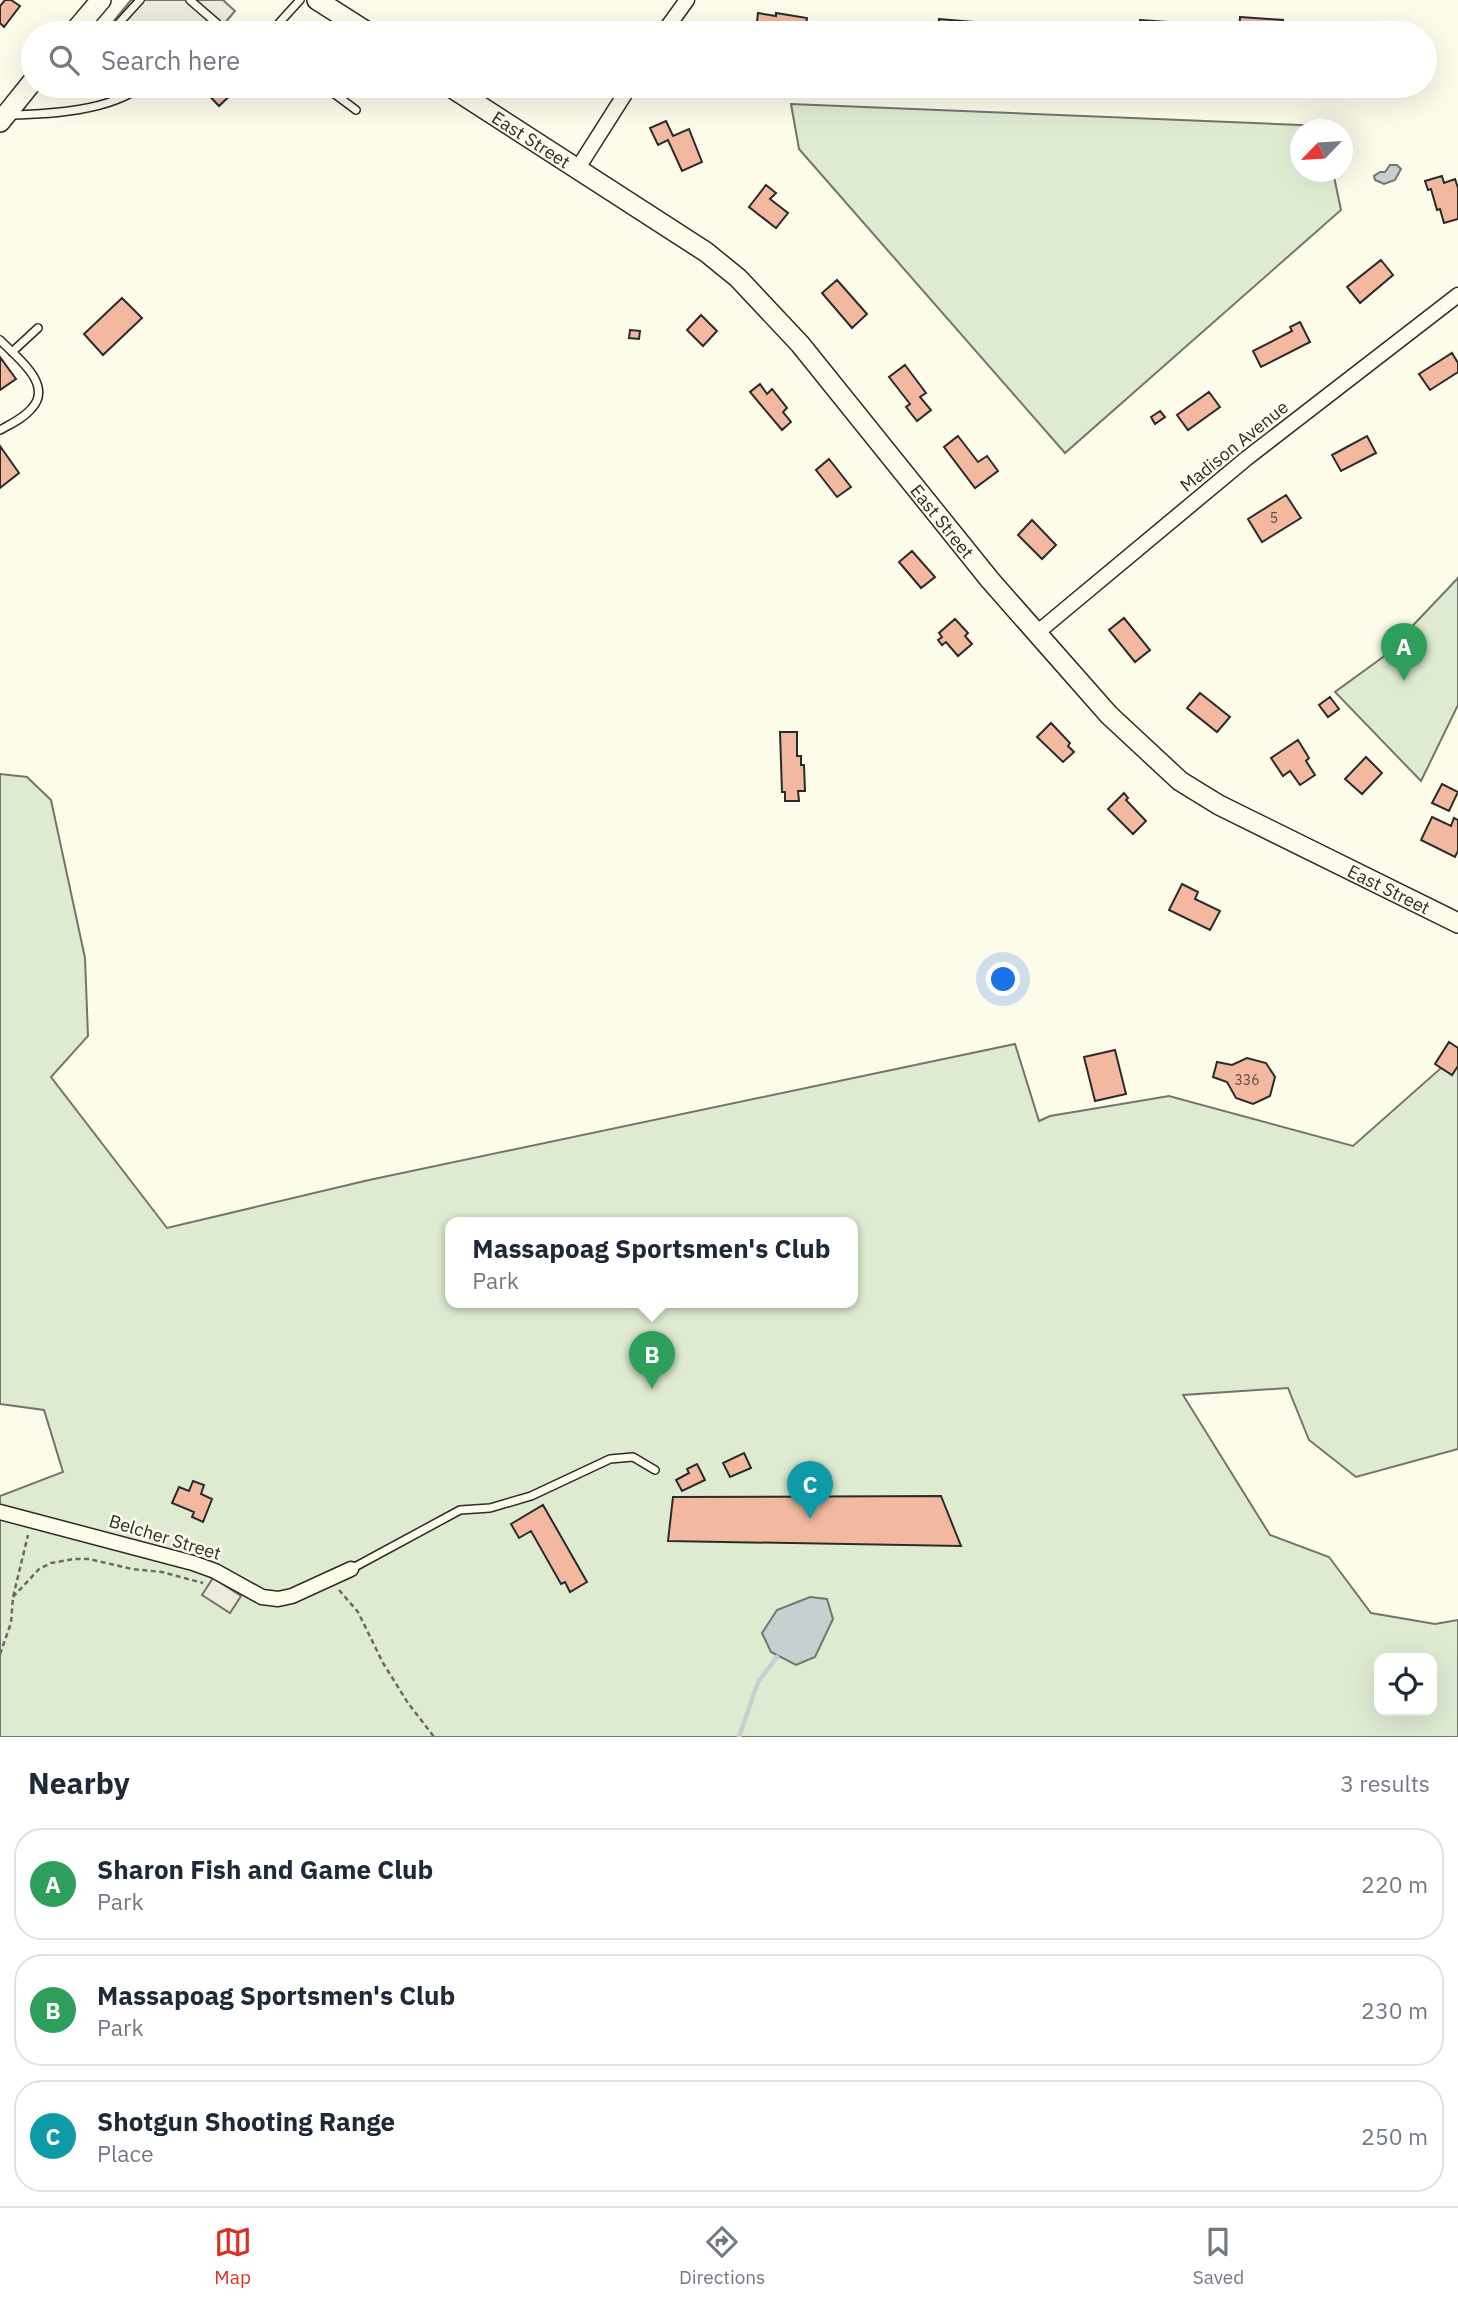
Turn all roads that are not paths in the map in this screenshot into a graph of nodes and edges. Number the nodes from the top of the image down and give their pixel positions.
1 (100, 0) edge
2 (140, 0) edge
3 (190, 0) edge
4 (300, 0) edge
5 (317, 0) edge
6 (687, 0) edge
7 (83, 21) edge
8 (121, 21) edge
9 (214, 21) edge
10 (281, 21) edge
11 (350, 21) edge
12 (672, 21) edge
13 (21, 96) edge
14 (116, 98) edge
15 (340, 98) edge
16 (468, 98) edge
17 (622, 98) edge
18 (356, 110) dead end
19 (3, 118) edge
20 (578, 168) junction
21 (1458, 295) edge
22 (38, 328) dead end
23 (0, 340) edge
24 (12, 352) junction
25 (0, 430) edge
26 (1038, 632) junction
27 (1458, 923) edge
28 (655, 1470) dead end
29 (0, 1512) edge
30 (351, 1569) joint

1 - 7 street
2 - 8 lane
3 - 9 lane
4 - 10 lane
5 - 11 street
6 - 12 street
13 - 19 street
14 - 19 lane
15 - 18 lane
16 - 20 street, East Street
17 - 20 street
20 - 26 street, East Street
21 - 26 street, Madison Avenue
22 - 24 lane
23 - 24 lane
24 - 25 lane
26 - 27 street, East Street
28 - 30 lane
29 - 30 street, Belcher Street

